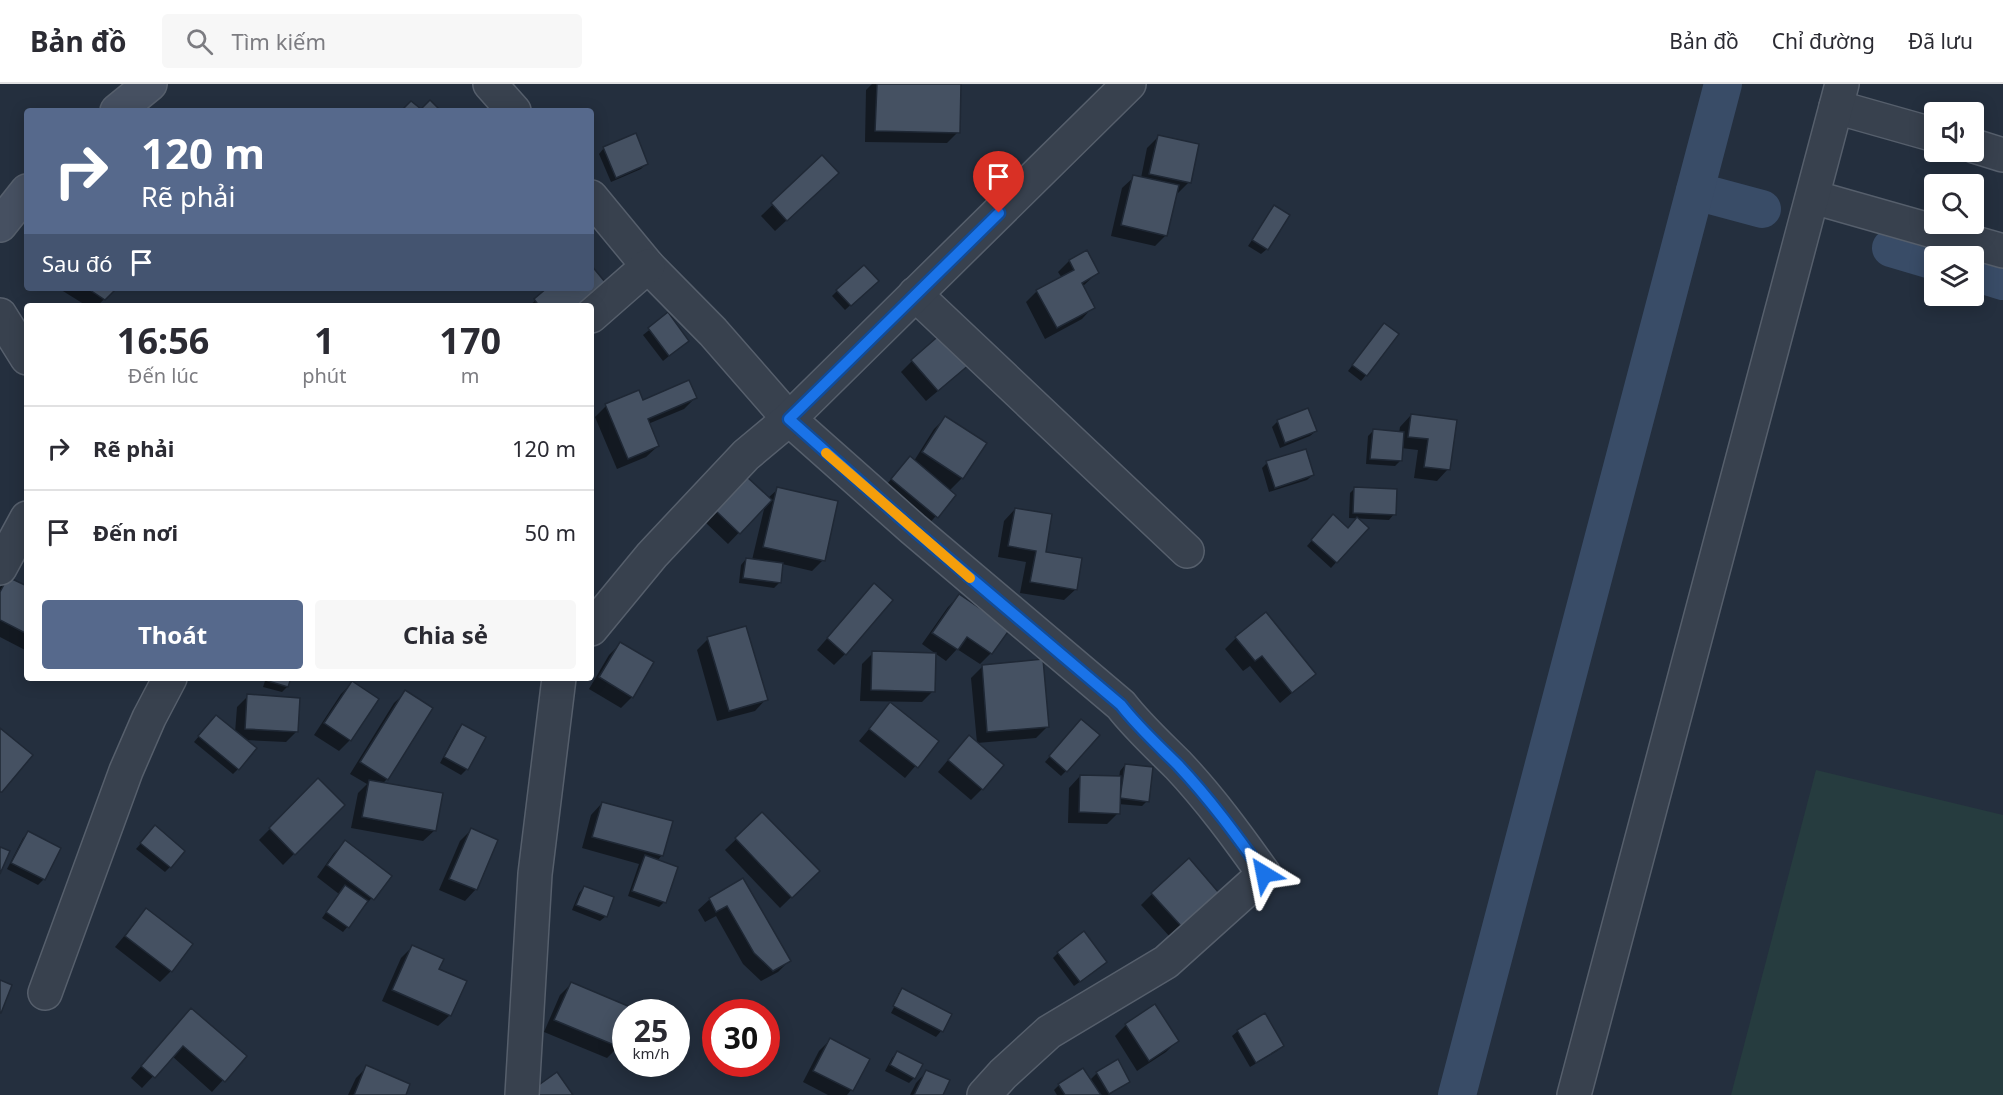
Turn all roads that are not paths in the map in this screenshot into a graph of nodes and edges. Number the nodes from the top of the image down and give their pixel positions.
1 (150, 84) edge
2 (489, 84) edge
3 (1129, 84) edge
4 (1839, 95) edge
5 (121, 108) edge
6 (511, 108) edge
7 (1924, 130) edge
8 (1984, 149) edge
9 (2003, 154) edge
10 (24, 195) edge
11 (1813, 197) junction
12 (594, 201) edge
13 (0, 225) edge
14 (2003, 251) edge
15 (648, 266) junction
16 (915, 294) junction
17 (594, 313) edge
18 (0, 315) edge
19 (24, 353) edge
20 (789, 419) junction
21 (24, 524) edge
22 (1187, 551) dead end
23 (0, 568) edge
24 (594, 625) edge
25 (168, 681) edge
26 (559, 681) edge
27 (45, 993) dead end
28 (522, 1095) edge
29 (984, 1095) edge
30 (1574, 1095) edge

1 - 5 street
2 - 6 street
3 - 16 street
4 - 7 street
4 - 11 street
8 - 9 street
10 - 13 street
11 - 14 street
11 - 30 street
12 - 15 street
15 - 17 street
15 - 20 street
16 - 20 street
16 - 22 street
18 - 19 street
20 - 24 street
20 - 29 street
21 - 23 street
25 - 27 street
26 - 28 street

